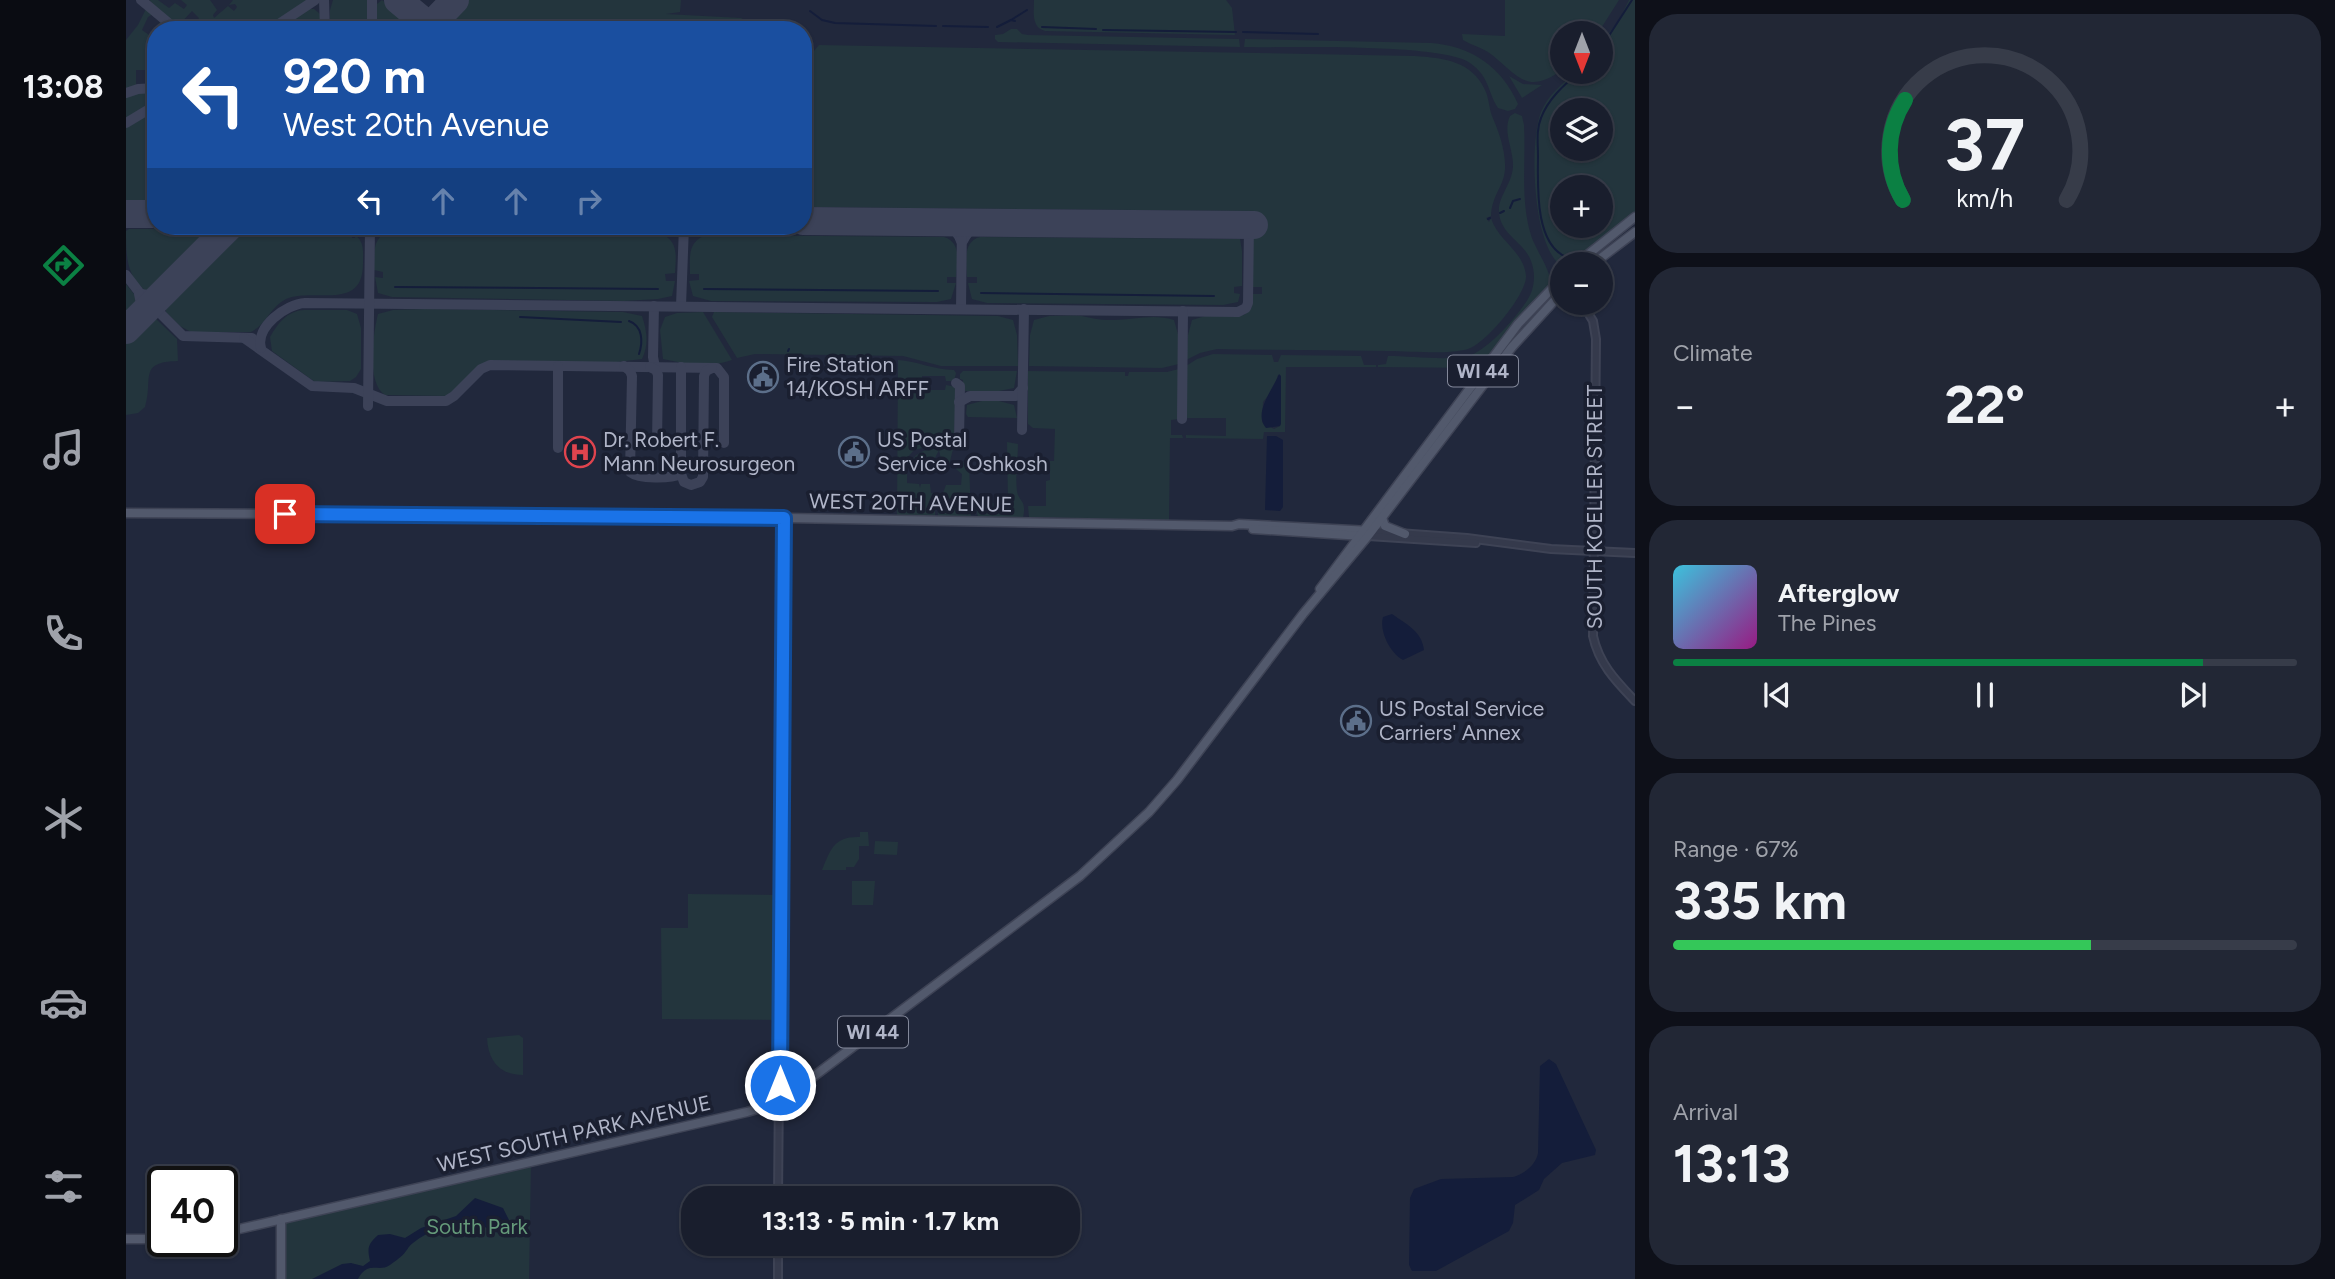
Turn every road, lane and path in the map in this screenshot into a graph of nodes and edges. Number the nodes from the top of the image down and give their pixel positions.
1 (1635, 217) edge
2 (1635, 232) edge
3 (1591, 252) edge
4 (1609, 252) edge
5 (1550, 291) edge
6 (1550, 305) edge
7 (1591, 315) edge
8 (1412, 472) junction
9 (126, 513) edge
10 (1382, 517) junction
11 (784, 518) junction
12 (1233, 526) junction
13 (1365, 533) junction
14 (1340, 534) junction
15 (1405, 534) junction
16 (1485, 542) junction
17 (1346, 552) junction
18 (1595, 552) junction
19 (1635, 553) edge
20 (1318, 594) junction
21 (1635, 701) edge
22 (780, 1102) junction
23 (778, 1186) edge
24 (281, 1219) junction
25 (238, 1229) edge
26 (126, 1239) edge
27 (147, 1239) edge
28 (778, 1256) edge
29 (281, 1279) edge
30 (778, 1279) edge

1 - 3 main road
2 - 4 main road
5 - 8 main road, WI 44
6 - 8 main road, WI 44
7 - 18 street, SOUTH KOELLER STREET
8 - 10 main road, WEST SOUTH PARK AVENUE / WI 44
8 - 13 main road, WEST SOUTH PARK AVENUE / WI 44
9 - 11 main road, WEST 20TH AVENUE
10 - 13 main road, WEST SOUTH PARK AVENUE / WI 44
10 - 15 main road
11 - 12 main road, WEST 20TH AVENUE
11 - 22 street
12 - 13 main road, WEST 20TH AVENUE
12 - 14 main road, WEST 20TH AVENUE
13 - 14 main road, WEST 20TH AVENUE
13 - 15 street, WEST 20TH AVENUE
13 - 16 street, WEST 20TH AVENUE
13 - 17 main road, WEST SOUTH PARK AVENUE / WI 44
13 - 20 main road, WEST SOUTH PARK AVENUE / WI 44
14 - 17 main road
15 - 16 street, WEST 20TH AVENUE
16 - 18 street, WEST 20TH AVENUE
17 - 20 main road, WEST SOUTH PARK AVENUE / WI 44
18 - 19 street, WEST 20TH AVENUE
18 - 21 street, SOUTH KOELLER STREET
20 - 22 main road, WEST SOUTH PARK AVENUE / WI 44
22 - 23 street
22 - 24 main road, WEST SOUTH PARK AVENUE / WI 44
24 - 25 main road, WEST SOUTH PARK AVENUE
24 - 29 main road
26 - 27 main road
28 - 30 street

